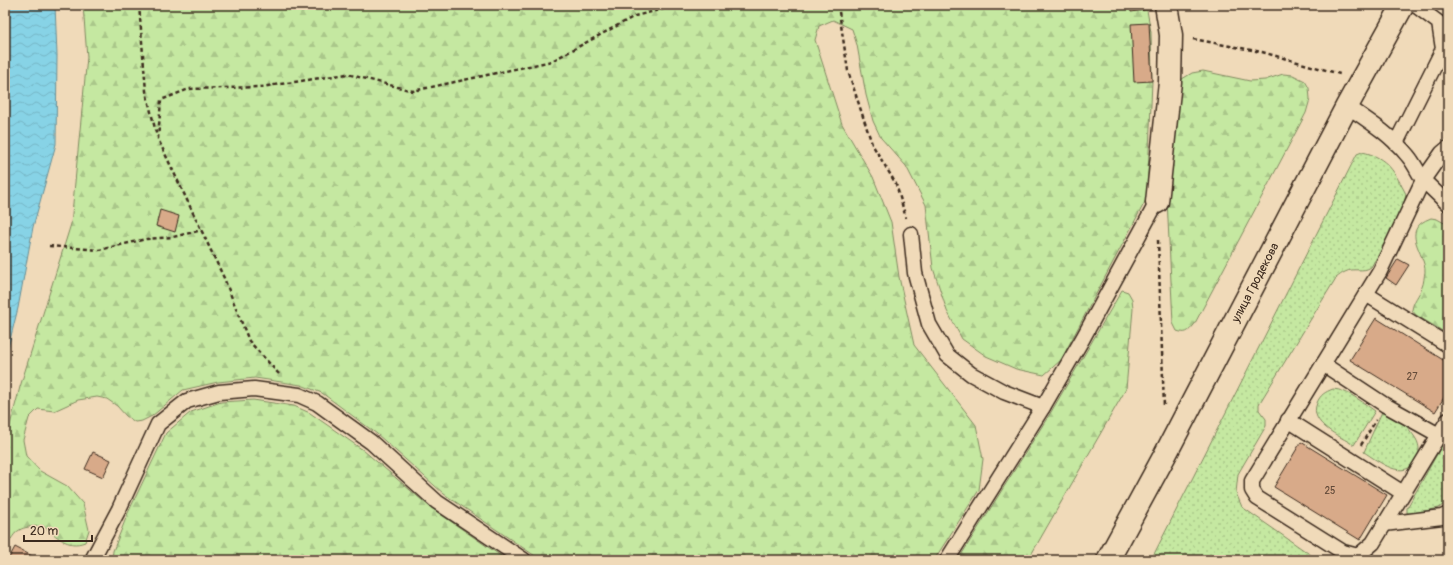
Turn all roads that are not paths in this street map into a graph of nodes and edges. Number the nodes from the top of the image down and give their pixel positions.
1 (1166, 5) edge
2 (1403, 5) edge
3 (1415, 5) edge
4 (1347, 106) junction
5 (1396, 143) junction
6 (1448, 148) edge
7 (1423, 180) junction
8 (1157, 202) joint
9 (1448, 204) edge
10 (911, 234) road end
11 (1366, 294) junction
12 (1448, 345) edge
13 (1322, 364) junction
14 (1043, 407) junction
15 (1288, 420) junction
16 (1448, 420) edge
17 (1439, 435) junction
18 (1403, 493) junction
19 (1448, 514) edge
20 (1384, 524) junction
21 (1359, 558) edge
22 (92, 560) edge
23 (524, 560) edge
24 (947, 560) edge
25 (1108, 560) edge

1 - 8 main road
2 - 4 main road, улица Гродекова
3 - 5 lane
4 - 5 lane
4 - 25 main road, улица Гродекова
5 - 7 lane
6 - 7 lane
7 - 9 lane
7 - 11 lane
8 - 14 lane
10 - 14 lane
11 - 12 lane
11 - 13 lane
13 - 15 lane
13 - 17 lane
14 - 24 lane
15 - 18 lane
15 - 21 lane
16 - 17 lane
17 - 18 lane
18 - 20 lane
19 - 20 lane
20 - 21 lane
22 - 23 lane

